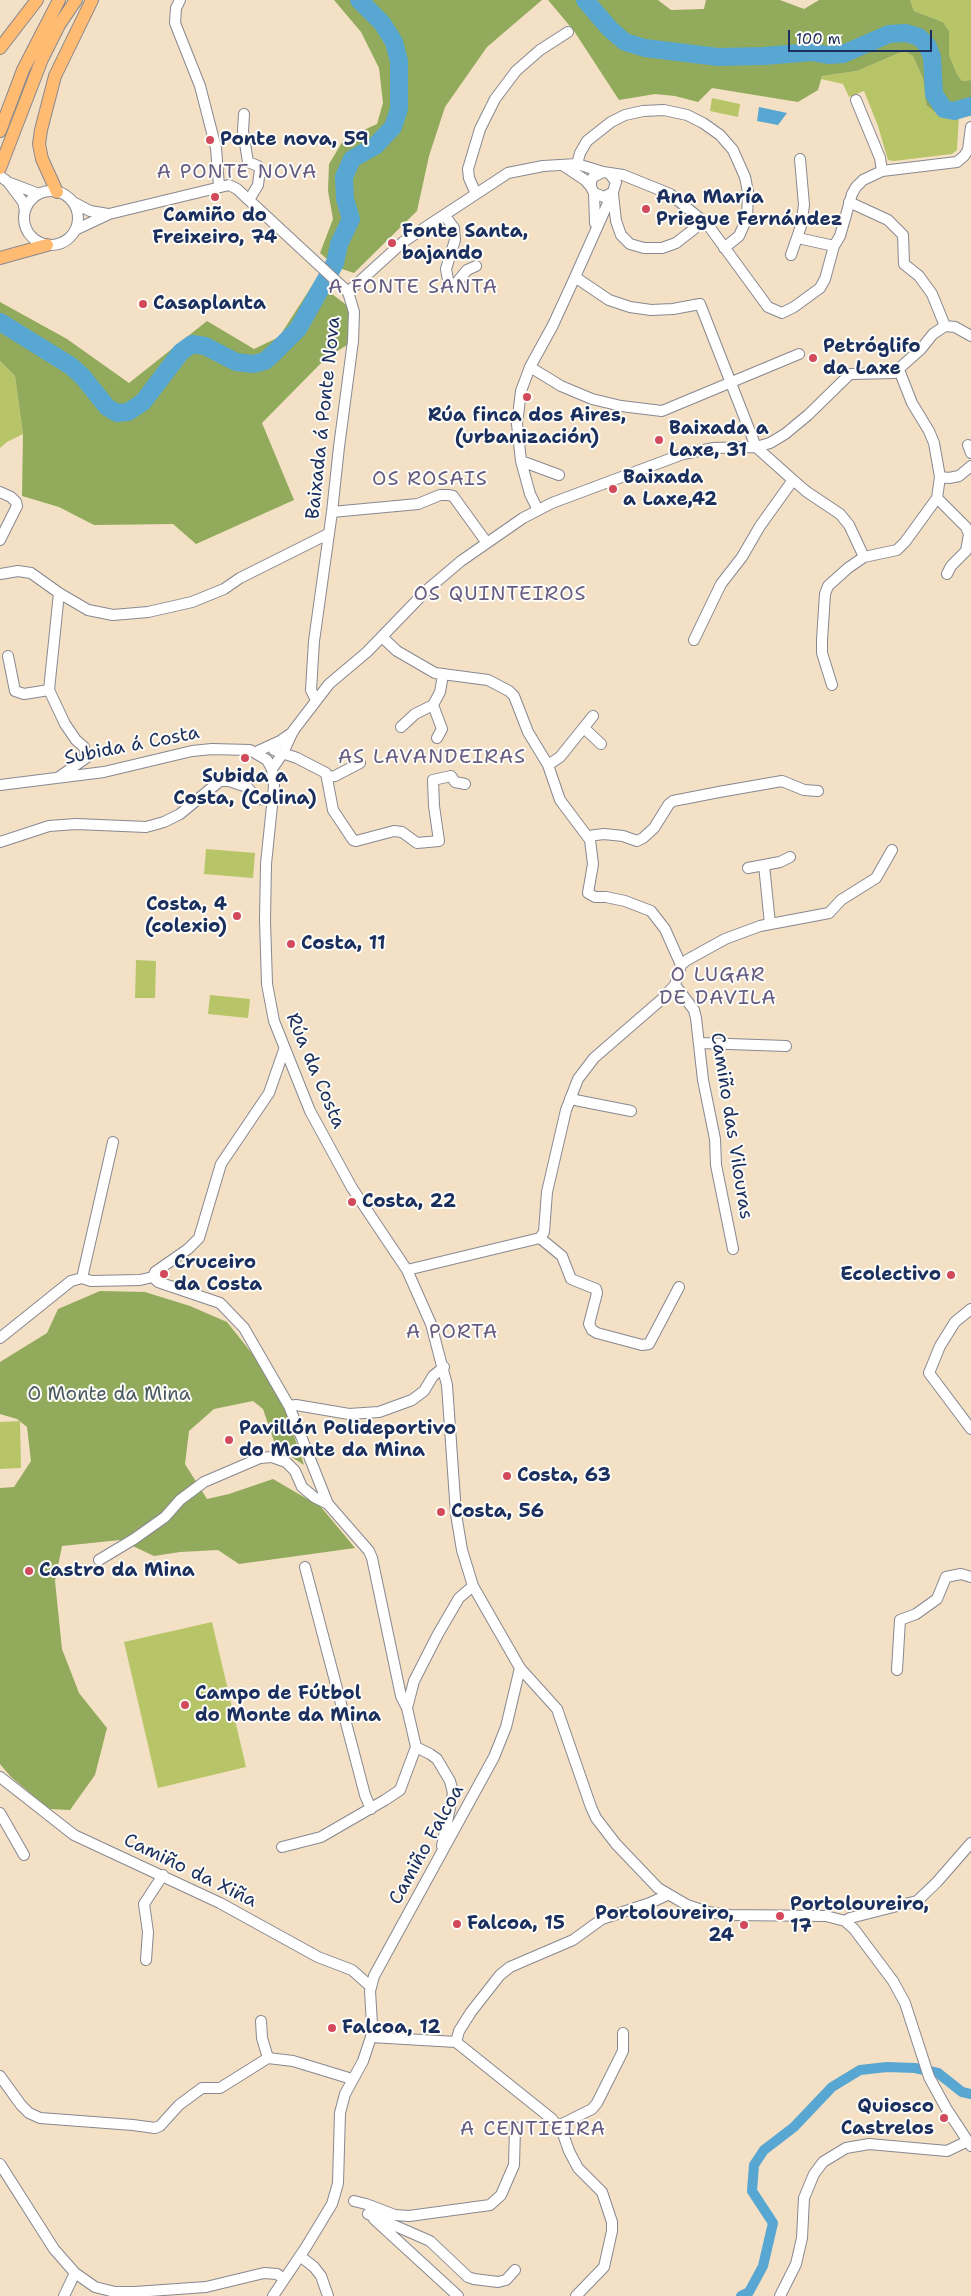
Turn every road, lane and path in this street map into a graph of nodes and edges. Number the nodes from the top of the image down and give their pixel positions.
1 (37, 0) edge
2 (59, 0) edge
3 (76, 0) edge
4 (92, 0) edge
5 (180, 0) edge
6 (568, 32) dead end
7 (0, 48) edge
8 (856, 100) dead end
9 (244, 114) dead end
10 (971, 127) edge
11 (0, 131) edge
12 (800, 159) dead end
13 (577, 164) junction
14 (563, 166) junction
15 (882, 171) junction
16 (606, 172) junction
17 (3, 176) edge
18 (634, 181) junction
19 (219, 186) junction
20 (593, 190) junction
21 (57, 192) junction
22 (612, 192) junction
23 (40, 194) junction
24 (476, 194) junction
25 (248, 200) junction
26 (72, 201) junction
27 (849, 202) junction
28 (25, 211) junction
29 (109, 214) junction
30 (696, 215) junction
31 (445, 216) junction
32 (595, 229) junction
33 (76, 230) junction
34 (798, 238) junction
35 (47, 245) junction
36 (834, 246) junction
37 (724, 248) junction
38 (791, 255) dead end
39 (0, 258) edge
40 (476, 266) dead end
41 (575, 277) junction
42 (348, 292) junction
43 (945, 326) junction
44 (971, 336) edge
45 (800, 354) dead end
46 (530, 367) junction
47 (899, 370) junction
48 (731, 383) junction
49 (756, 447) junction
50 (521, 461) junction
51 (971, 466) edge
52 (559, 475) dead end
53 (940, 477) junction
54 (793, 480) junction
55 (0, 492) edge
56 (937, 498) junction
57 (538, 510) junction
58 (332, 512) junction
59 (328, 534) junction
60 (0, 540) edge
61 (487, 542) junction
62 (969, 550) edge
63 (864, 558) junction
64 (0, 574) edge
65 (947, 574) dead end
66 (59, 593) junction
67 (382, 637) junction
68 (694, 640) dead end
69 (8, 656) dead end
70 (443, 675) junction
71 (832, 686) dead end
72 (49, 690) junction
73 (316, 700) junction
74 (433, 705) junction
75 (593, 716) dead end
76 (401, 727) dead end
77 (584, 728) junction
78 (436, 738) dead end
79 (601, 744) dead end
80 (279, 748) junction
81 (256, 752) junction
82 (360, 763) dead end
83 (269, 765) junction
84 (548, 765) junction
85 (327, 777) junction
86 (58, 778) junction
87 (0, 784) edge
88 (465, 784) dead end
89 (818, 791) dead end
90 (272, 800) junction
91 (588, 836) junction
92 (0, 842) edge
93 (892, 850) dead end
94 (790, 857) dead end
95 (764, 865) junction
96 (748, 868) dead end
97 (770, 924) junction
98 (681, 966) junction
99 (675, 985) junction
100 (700, 1042) junction
101 (786, 1046) dead end
102 (284, 1050) junction
103 (570, 1099) junction
104 (631, 1111) dead end
105 (112, 1142) dead end
106 (540, 1238) junction
107 (733, 1249) dead end
108 (407, 1270) junction
109 (153, 1277) junction
110 (82, 1278) junction
111 (680, 1287) dead end
112 (971, 1309) edge
113 (0, 1338) edge
114 (444, 1367) junction
115 (289, 1406) junction
116 (971, 1429) edge
117 (328, 1504) junction
118 (98, 1560) dead end
119 (305, 1567) dead end
120 (971, 1577) edge
121 (473, 1586) junction
122 (394, 1663) junction
123 (520, 1668) junction
124 (897, 1670) dead end
125 (411, 1678) junction
126 (400, 1689) junction
127 (407, 1708) junction
128 (416, 1748) junction
129 (0, 1777) edge
130 (371, 1809) junction
131 (0, 1814) edge
132 (971, 1843) edge
133 (282, 1847) dead end
134 (24, 1855) dead end
135 (436, 1864) junction
136 (163, 1875) junction
137 (667, 1895) junction
138 (845, 1921) junction
139 (146, 1960) dead end
140 (370, 1986) junction
141 (261, 2021) dead end
142 (623, 2033) dead end
143 (371, 2037) junction
144 (456, 2042) junction
145 (268, 2058) junction
146 (0, 2076) edge
147 (352, 2079) junction
148 (558, 2126) junction
149 (516, 2127) dead end
150 (969, 2144) edge
151 (0, 2164) edge
152 (335, 2194) junction
153 (354, 2201) junction
154 (368, 2214) junction
155 (300, 2256) junction
156 (516, 2270) dead end
157 (75, 2273) junction
158 (284, 2278) junction
159 (64, 2296) edge
160 (272, 2296) edge
161 (328, 2296) edge
162 (458, 2296) edge
163 (576, 2296) edge
164 (780, 2296) edge

1 - 7 main road
2 - 11 main road
3 - 17 main road
4 - 21 main road
5 - 19 street
6 - 24 street
8 - 15 street
9 - 25 street
10 - 15 street
12 - 34 street
13 - 14 street
13 - 16 street
13 - 37 street
14 - 20 street
14 - 24 street
15 - 27 street
16 - 18 street
16 - 20 street
16 - 22 street
17 - 23 street
17 - 28 street
18 - 22 street
18 - 30 street
19 - 25 street, Baixada á Ponte Nova
19 - 29 street
20 - 22 street
20 - 32 street
21 - 23 street
21 - 26 street
22 - 30 street
22 - 32 street
23 - 28 street
24 - 31 street
25 - 42 street, Baixada á Ponte Nova
26 - 29 street
26 - 33 street
27 - 36 street
27 - 43 street
28 - 35 street
29 - 33 street
30 - 37 street
31 - 40 street
31 - 42 street
32 - 41 street
33 - 35 street
34 - 36 street
34 - 38 street
35 - 39 main road
36 - 37 street
41 - 46 street
41 - 48 street
42 - 58 street, Baixada á Ponte Nova
43 - 44 street
43 - 47 street
45 - 48 street
46 - 48 street
46 - 50 street
47 - 49 street
47 - 53 street
48 - 49 street
49 - 54 street
49 - 57 street
50 - 52 street
50 - 57 street
51 - 53 street
53 - 56 street
54 - 63 street
54 - 68 street
55 - 60 street
56 - 62 street
56 - 63 street
57 - 61 street
58 - 59 street, Baixada á Ponte Nova
58 - 61 street
59 - 66 street
59 - 73 street, Baixada á Ponte Nova
61 - 67 street
62 - 65 street
63 - 71 street
64 - 66 street
66 - 72 street
67 - 70 street
67 - 73 street
69 - 72 street
70 - 74 street
70 - 84 street
72 - 86 street
73 - 80 street
74 - 76 street
74 - 78 street
75 - 77 street
77 - 79 street
77 - 84 street
80 - 81 street
80 - 83 street
80 - 85 street
81 - 83 street, Subida á Costa
81 - 86 street, Subida á Costa
82 - 85 street
83 - 90 street, Rúa da Costa
84 - 91 street
85 - 88 street
86 - 87 street, Subida á Costa
89 - 91 street
90 - 92 street
90 - 102 street, Rúa da Costa
91 - 98 street
93 - 97 street
94 - 95 street
95 - 96 street
95 - 97 street
97 - 98 street
98 - 99 street
99 - 100 street, Camiño das Vilouras
99 - 103 street
100 - 101 street
100 - 107 street, Camiño das Vilouras
102 - 108 street, Rúa da Costa
102 - 109 street
103 - 104 street
103 - 106 street
105 - 110 street
106 - 108 street
106 - 111 street
108 - 114 street, Rúa da Costa
109 - 110 street
109 - 115 street
110 - 113 street
112 - 116 street
114 - 115 street
114 - 121 street, Rúa da Costa
115 - 117 street
117 - 118 street
117 - 122 street
119 - 130 street
120 - 124 street
121 - 123 street, Rúa da Costa
121 - 125 street
122 - 125 street
122 - 126 street
123 - 135 street, Camiño Falcoa
123 - 137 street, Rúa da Costa
125 - 126 street
125 - 127 street
126 - 127 street
127 - 128 street
128 - 130 street
128 - 135 street
129 - 136 street, Camiño da Xiña
130 - 133 street
131 - 134 street
132 - 138 street
135 - 140 street, Camiño Falcoa
136 - 139 street
136 - 140 street, Camiño da Xiña
137 - 138 street, Rúa da Costa
137 - 144 street
138 - 150 street
140 - 143 street, Camiño Falcoa
141 - 145 street
142 - 148 street
143 - 144 street
143 - 147 street, Camiño Falcoa
144 - 148 street
145 - 146 street
145 - 147 street
147 - 152 street, Camiño Falcoa
148 - 163 street
149 - 153 street
150 - 164 street
151 - 157 street
152 - 153 street
152 - 155 street, Camiño Falcoa
153 - 154 street
154 - 156 street
154 - 162 street
155 - 158 street, Camiño Falcoa
155 - 161 street
157 - 158 street
157 - 159 street
158 - 160 street, Camiño Falcoa

